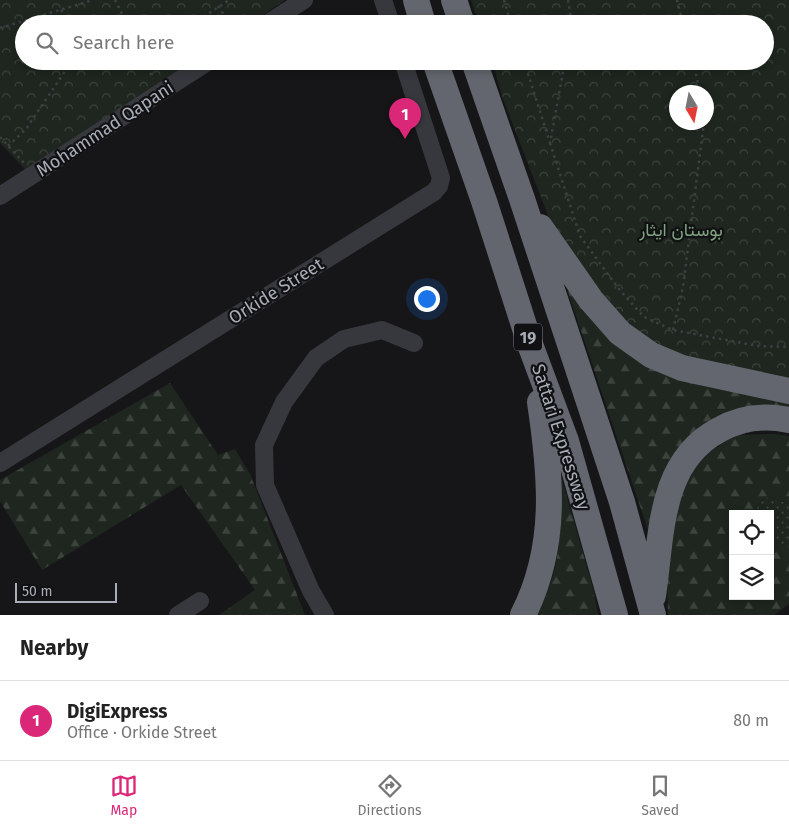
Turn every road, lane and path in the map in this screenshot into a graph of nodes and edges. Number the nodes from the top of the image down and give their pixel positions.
1 (93, 0) edge
2 (115, 0) edge
3 (229, 0) edge
4 (304, 0) edge
5 (383, 0) edge
6 (416, 0) edge
7 (454, 0) edge
8 (504, 0) edge
9 (568, 0) edge
10 (677, 0) edge
11 (83, 2) edge
12 (218, 6) junction
13 (61, 10) junction
14 (44, 15) edge
15 (65, 15) edge
16 (122, 15) edge
17 (206, 15) edge
18 (224, 15) edge
19 (281, 15) edge
20 (388, 15) edge
21 (420, 15) edge
22 (459, 15) edge
23 (509, 15) edge
24 (570, 15) edge
25 (681, 15) edge
26 (15, 24) edge
27 (0, 28) edge
28 (66, 70) edge
29 (149, 70) edge
30 (195, 70) edge
31 (406, 70) edge
32 (438, 70) edge
33 (477, 70) edge
34 (527, 70) edge
35 (563, 70) edge
36 (694, 70) edge
37 (698, 85) edge
38 (156, 88) dead end
39 (703, 130) edge
40 (0, 137) edge
41 (550, 142) junction
42 (8, 146) junction
43 (28, 168) dead end
44 (0, 196) edge
45 (522, 199) junction
46 (673, 330) junction
47 (414, 343) dead end
48 (531, 347) junction
49 (789, 347) edge
50 (789, 391) edge
51 (789, 420) edge
52 (0, 463) edge
53 (200, 601) dead end
54 (652, 610) edge
55 (178, 615) edge
56 (325, 615) edge
57 (523, 615) edge
58 (615, 615) edge

1 - 11 path
2 - 16 path
3 - 12 path
4 - 19 street
5 - 20 street
6 - 21 highway
7 - 22 highway
8 - 23 path
9 - 24 path
10 - 25 path
11 - 13 path
12 - 17 path
12 - 18 path
13 - 14 path
13 - 15 path
26 - 27 path
28 - 42 path
29 - 38 path
30 - 44 street, Mohammad Qapani
31 - 52 street, Orkide Street
32 - 48 highway, Sattari Expressway / 19
33 - 45 highway, 19
34 - 41 path
35 - 41 path
36 - 37 path
39 - 46 path
40 - 42 path
41 - 46 path
42 - 43 path
45 - 50 highway
45 - 54 highway, 19
46 - 49 path
47 - 56 street
48 - 57 highway
48 - 58 highway, Sattari Expressway / 19
51 - 54 highway
53 - 55 street

